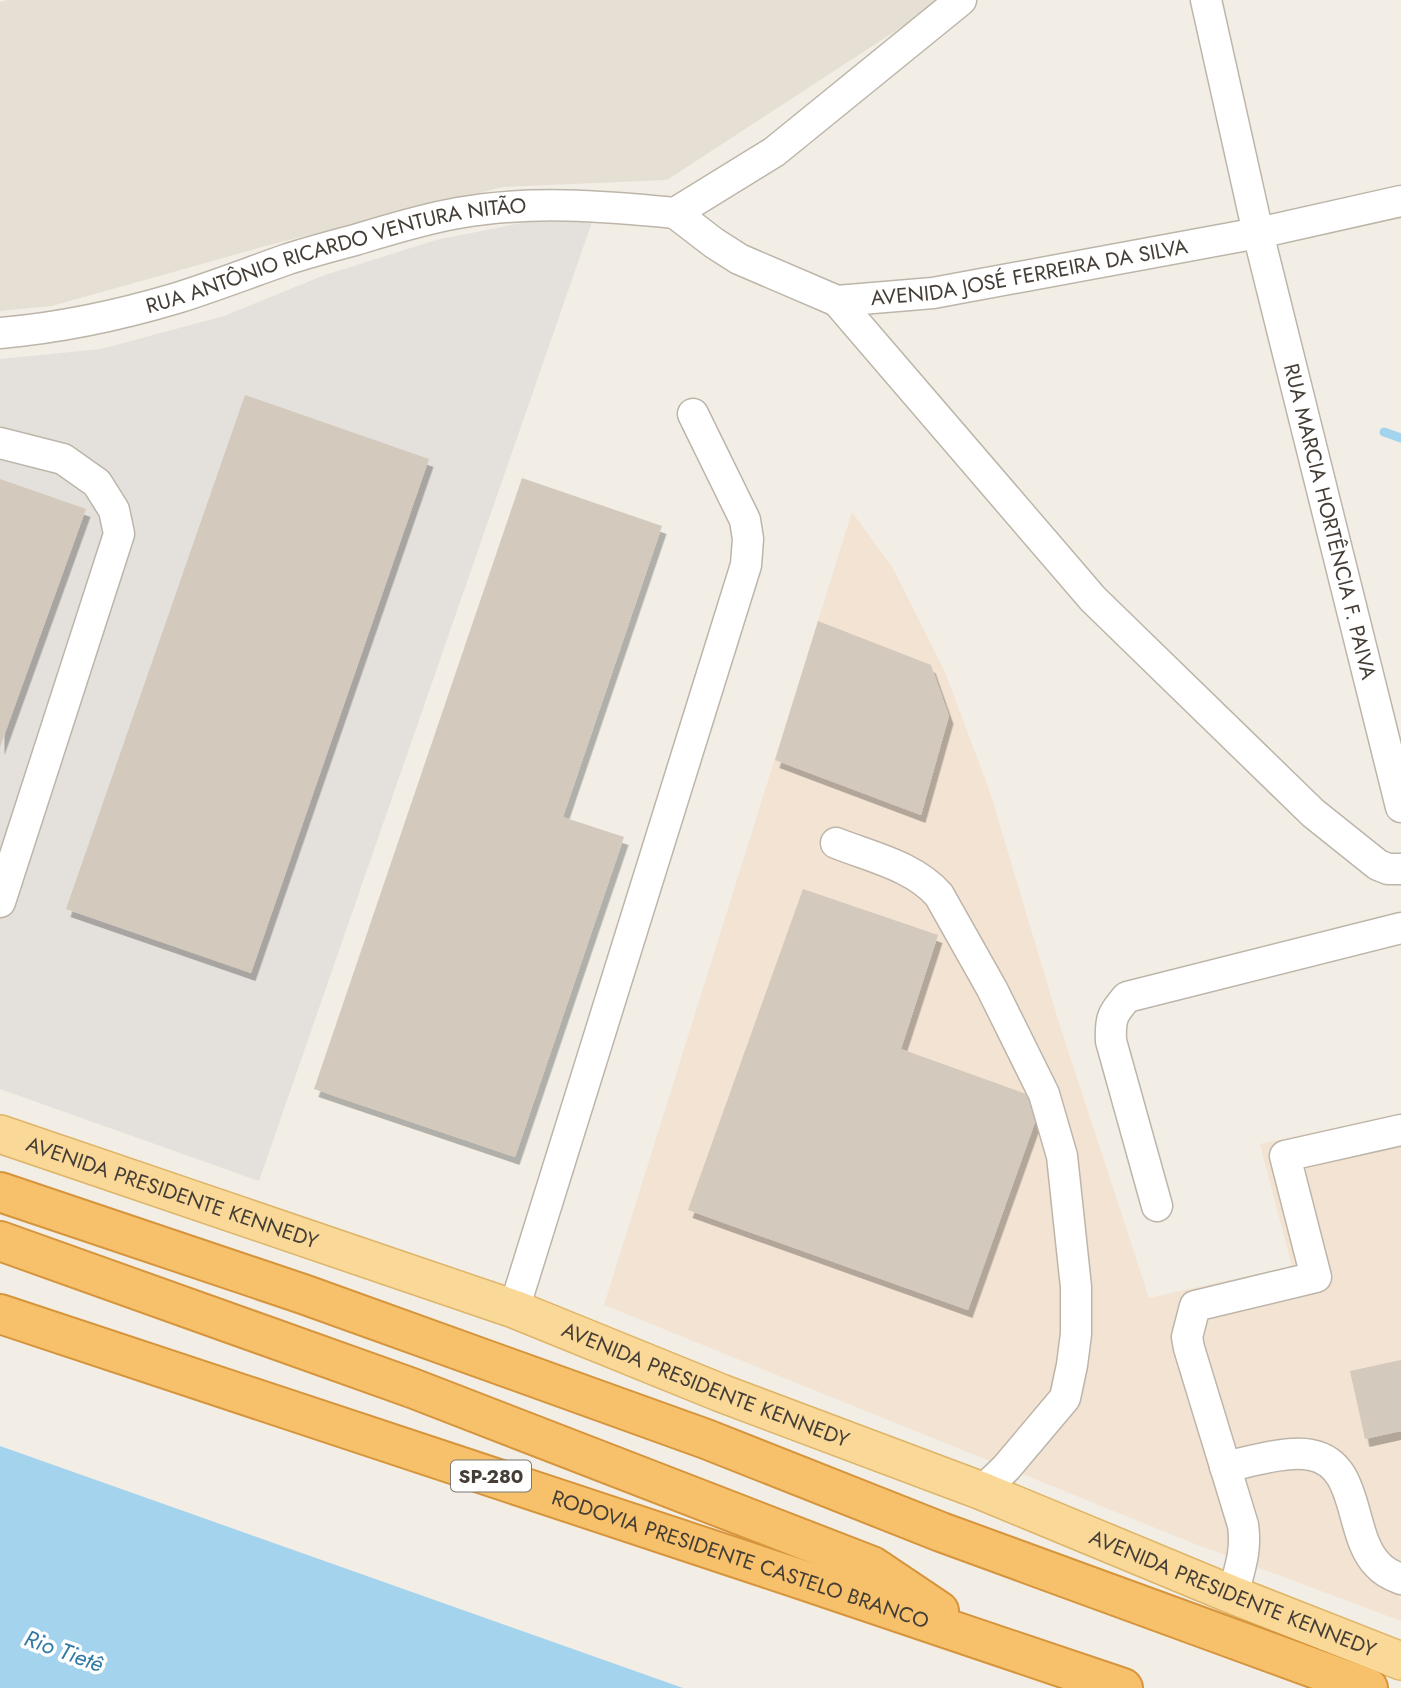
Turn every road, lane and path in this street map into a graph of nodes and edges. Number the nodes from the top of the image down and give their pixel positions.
1 (961, 0) edge
2 (1206, 0) edge
3 (1401, 201) edge
4 (676, 213) junction
5 (1258, 233) junction
6 (837, 301) junction
7 (0, 333) edge
8 (693, 414) dead end
9 (0, 443) edge
10 (1401, 807) edge
11 (836, 843) dead end
12 (1400, 873) edge
13 (0, 902) edge
14 (1401, 929) edge
15 (1401, 1130) edge
16 (0, 1134) edge
17 (0, 1192) edge
18 (1157, 1206) dead end
19 (0, 1241) edge
20 (514, 1309) junction
21 (0, 1314) edge
22 (1226, 1467) junction
23 (982, 1491) junction
24 (1401, 1579) edge
25 (1233, 1595) junction
26 (981, 1639) junction
27 (1401, 1661) edge
28 (1123, 1688) edge
29 (1368, 1688) edge

1 - 4 street
2 - 5 street, RUA MARCIA HORTÊNCIA F. PAIVA
3 - 5 street, AVENIDA JOSÉ FERREIRA DA SILVA
4 - 6 street, AVENIDA JOSÉ FERREIRA DA SILVA
4 - 7 street, RUA ANTÔNIO RICARDO VENTURA NITÃO
5 - 6 street, AVENIDA JOSÉ FERREIRA DA SILVA
5 - 10 street, RUA MARCIA HORTÊNCIA F. PAIVA
6 - 12 street
8 - 20 street
9 - 13 street
11 - 23 street
14 - 18 street
15 - 22 street
16 - 20 main road, AVENIDA PRESIDENTE KENNEDY
17 - 29 highway
19 - 26 highway
20 - 23 main road, AVENIDA PRESIDENTE KENNEDY
21 - 26 highway, RODOVIA PRESIDENTE CASTELO BRANCO / SP-280
22 - 24 street
22 - 25 street
23 - 25 main road, AVENIDA PRESIDENTE KENNEDY
25 - 27 main road, AVENIDA PRESIDENTE KENNEDY
26 - 28 highway, RODOVIA PRESIDENTE CASTELO BRANCO / SP-280

